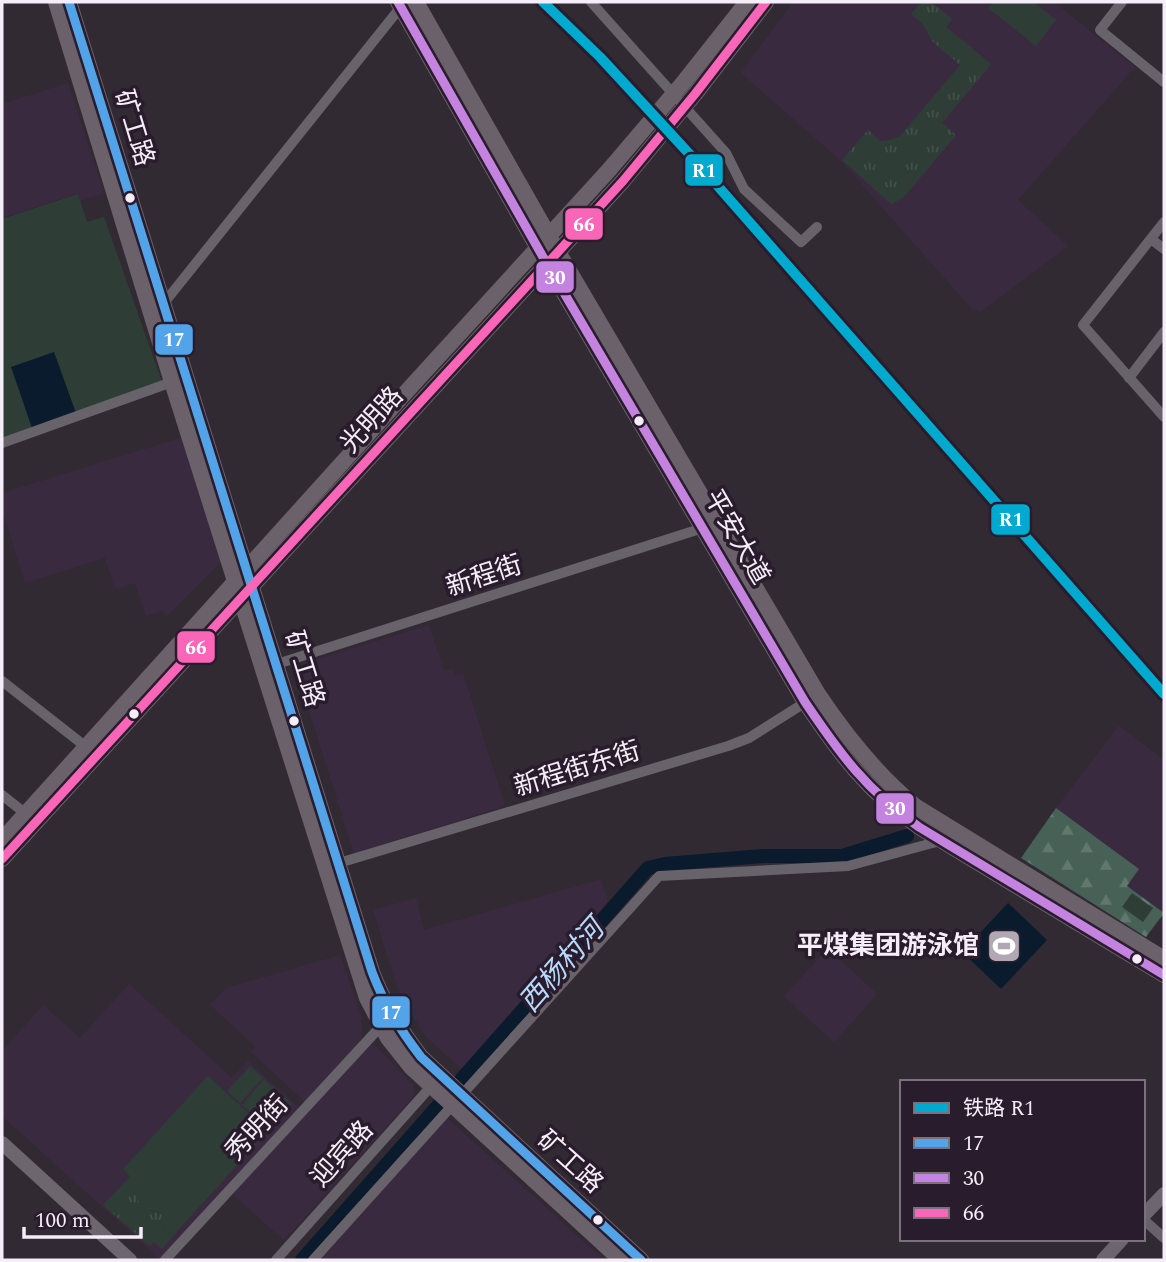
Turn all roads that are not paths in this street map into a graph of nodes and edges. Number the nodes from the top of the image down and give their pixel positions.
1 (55, 2) edge
2 (69, 2) edge
3 (591, 2) edge
4 (747, 2) edge
5 (766, 2) edge
6 (1122, 2) edge
7 (405, 3) edge
8 (1163, 79) edge
9 (1164, 222) edge
10 (817, 227) dead end
11 (1151, 239) junction
12 (544, 242) junction
13 (1164, 249) edge
14 (553, 258) junction
15 (164, 303) junction
16 (1164, 332) edge
17 (1129, 378) junction
18 (172, 382) junction
19 (1164, 418) edge
20 (2, 443) edge
21 (710, 525) junction
22 (247, 568) junction
23 (236, 581) junction
24 (253, 586) junction
25 (242, 599) junction
26 (270, 666) junction
27 (2, 681) edge
28 (812, 698) junction
29 (91, 751) junction
30 (2, 795) edge
31 (26, 814) junction
32 (2, 840) edge
33 (940, 841) junction
34 (2, 859) edge
35 (338, 863) junction
36 (1163, 955) edge
37 (1164, 975) edge
38 (381, 1026) junction
39 (439, 1084) junction
40 (456, 1100) junction
41 (2, 1143) edge
42 (1164, 1194) edge
43 (1145, 1215) edge
44 (1145, 1219) edge
45 (1164, 1238) edge
46 (1120, 1241) edge
47 (131, 1260) edge
48 (165, 1260) edge
49 (276, 1260) edge
50 (313, 1260) edge
51 (621, 1260) edge
52 (641, 1260) edge
53 (1103, 1260) edge

1 - 18 main road, 矿工路
2 - 15 main road, 矿工路
3 - 10 street
4 - 12 main road, 光明路
5 - 14 main road, 光明路
6 - 8 street
7 - 12 main road, 平安大道
7 - 15 street
9 - 11 street
11 - 13 street
11 - 17 street
12 - 14 main road, 平安大道
12 - 22 main road, 光明路
14 - 21 main road, 平安大道
14 - 24 main road, 光明路
15 - 22 main road, 矿工路
16 - 17 street
17 - 19 street
18 - 20 street
18 - 23 main road, 矿工路
21 - 26 street, 新程街
21 - 28 main road, 平安大道
22 - 23 main road, 光明路
22 - 24 main road, 矿工路
23 - 25 main road, 矿工路
23 - 29 main road, 光明路
24 - 25 main road, 光明路
24 - 26 main road, 矿工路
25 - 26 main road, 矿工路
25 - 29 main road, 光明路
26 - 35 main road, 矿工路
26 - 38 main road, 矿工路
27 - 29 street
28 - 33 main road, 平安大道
28 - 35 street, 新程街东街
28 - 36 main road, 平安大道
29 - 31 main road, 光明路
29 - 34 main road, 光明路
30 - 31 street
31 - 32 main road, 光明路
33 - 37 main road, 平安大道
33 - 40 street
35 - 39 main road, 矿工路
38 - 39 main road, 矿工路
38 - 48 street, 秀明街
39 - 40 main road, 矿工路
39 - 49 street, 迎宾路
40 - 50 street
40 - 51 main road, 矿工路
40 - 52 main road, 矿工路
41 - 47 street
42 - 43 street
44 - 45 street
46 - 53 street

